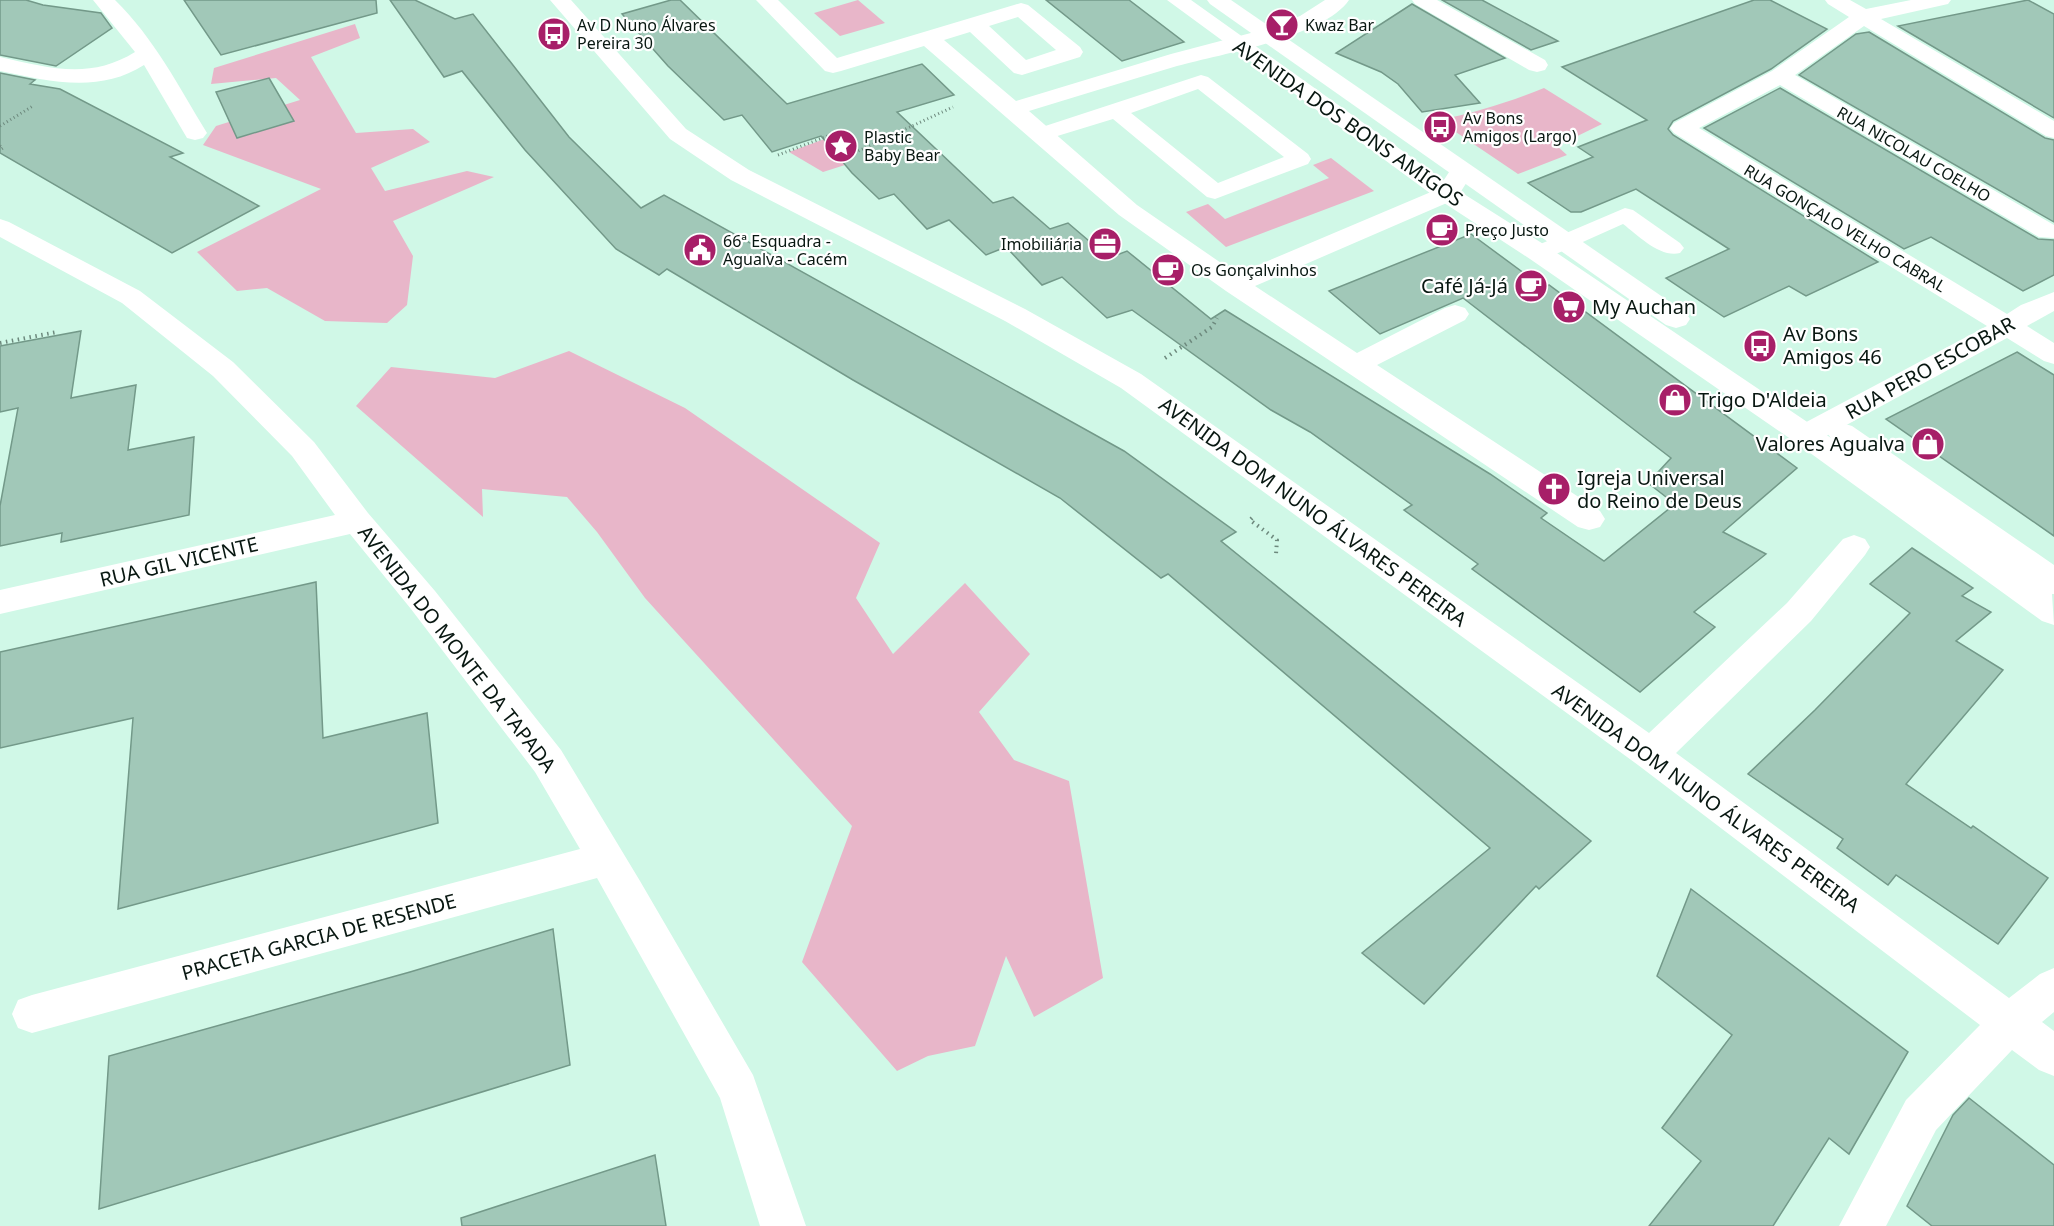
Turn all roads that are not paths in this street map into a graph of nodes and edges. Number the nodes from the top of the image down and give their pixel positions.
1 (103, 0) edge
2 (560, 0) edge
3 (1177, 0) edge
4 (1217, 0) edge
5 (1339, 0) edge
6 (1422, 0) edge
7 (1835, 0) edge
8 (1941, 0) edge
9 (773, 1) edge
10 (1864, 16) junction
11 (974, 23) dead end
12 (1269, 37) junction
13 (928, 38) junction
14 (1237, 45) junction
15 (147, 54) junction
16 (0, 64) edge
17 (1537, 65) dead end
18 (1780, 76) junction
19 (1012, 109) junction
20 (1116, 111) junction
21 (2054, 130) edge
22 (195, 133) dead end
23 (1041, 135) junction
24 (1462, 171) junction
25 (1447, 194) junction
26 (0, 227) edge
27 (2048, 232) dead end
28 (1551, 248) junction
29 (1672, 248) dead end
30 (1235, 285) junction
31 (2054, 300) edge
32 (1455, 314) dead end
33 (2007, 327) junction
34 (2054, 356) edge
35 (1355, 365) junction
36 (1816, 429) junction
37 (1589, 519) dead end
38 (357, 521) junction
39 (1854, 547) dead end
40 (2054, 582) edge
41 (0, 602) edge
42 (2054, 612) edge
43 (1651, 754) junction
44 (606, 859) junction
45 (2054, 987) edge
46 (32, 1014) dead end
47 (2010, 1023) junction
48 (2054, 1056) edge
49 (783, 1226) edge
50 (1863, 1226) edge

1 - 15 street
2 - 43 street, AVENIDA DOM NUNO ÁLVARES PEREIRA
3 - 14 street, AVENIDA DOS BONS AMIGOS
4 - 12 street, AVENIDA DOS BONS AMIGOS
5 - 12 street
6 - 17 street
7 - 10 street
8 - 10 street
9 - 13 street
10 - 18 street
10 - 21 street
11 - 13 street
12 - 14 street
12 - 24 street, AVENIDA DOS BONS AMIGOS
13 - 19 street
14 - 19 street
14 - 25 street, AVENIDA DOS BONS AMIGOS
15 - 16 street
15 - 22 street
18 - 27 street, RUA NICOLAU COELHO
18 - 33 street, RUA GONÇALO VELHO CABRAL
19 - 23 street
20 - 20 lane
20 - 23 lane
23 - 30 street
24 - 25 street
24 - 28 street, AVENIDA DOS BONS AMIGOS
25 - 28 street, AVENIDA DOS BONS AMIGOS
25 - 30 street
26 - 38 street, AVENIDA DO MONTE DA TAPADA
28 - 29 lane
28 - 36 street, AVENIDA DOS BONS AMIGOS
30 - 35 street
31 - 33 street, RUA PERO ESCOBAR
32 - 35 street
33 - 34 street, RUA GONÇALO VELHO CABRAL
33 - 36 street, RUA PERO ESCOBAR
35 - 37 street
36 - 40 street, AVENIDA DOS BONS AMIGOS
36 - 42 street, AVENIDA DOS BONS AMIGOS
38 - 41 street, RUA GIL VICENTE
38 - 44 street, AVENIDA DO MONTE DA TAPADA
39 - 43 street
43 - 47 street, AVENIDA DOM NUNO ÁLVARES PEREIRA
44 - 46 street, PRACETA GARCIA DE RESENDE
44 - 49 street, AVENIDA DO MONTE DA TAPADA
45 - 47 street
47 - 48 street, AVENIDA DOM NUNO ÁLVARES PEREIRA
47 - 50 street

